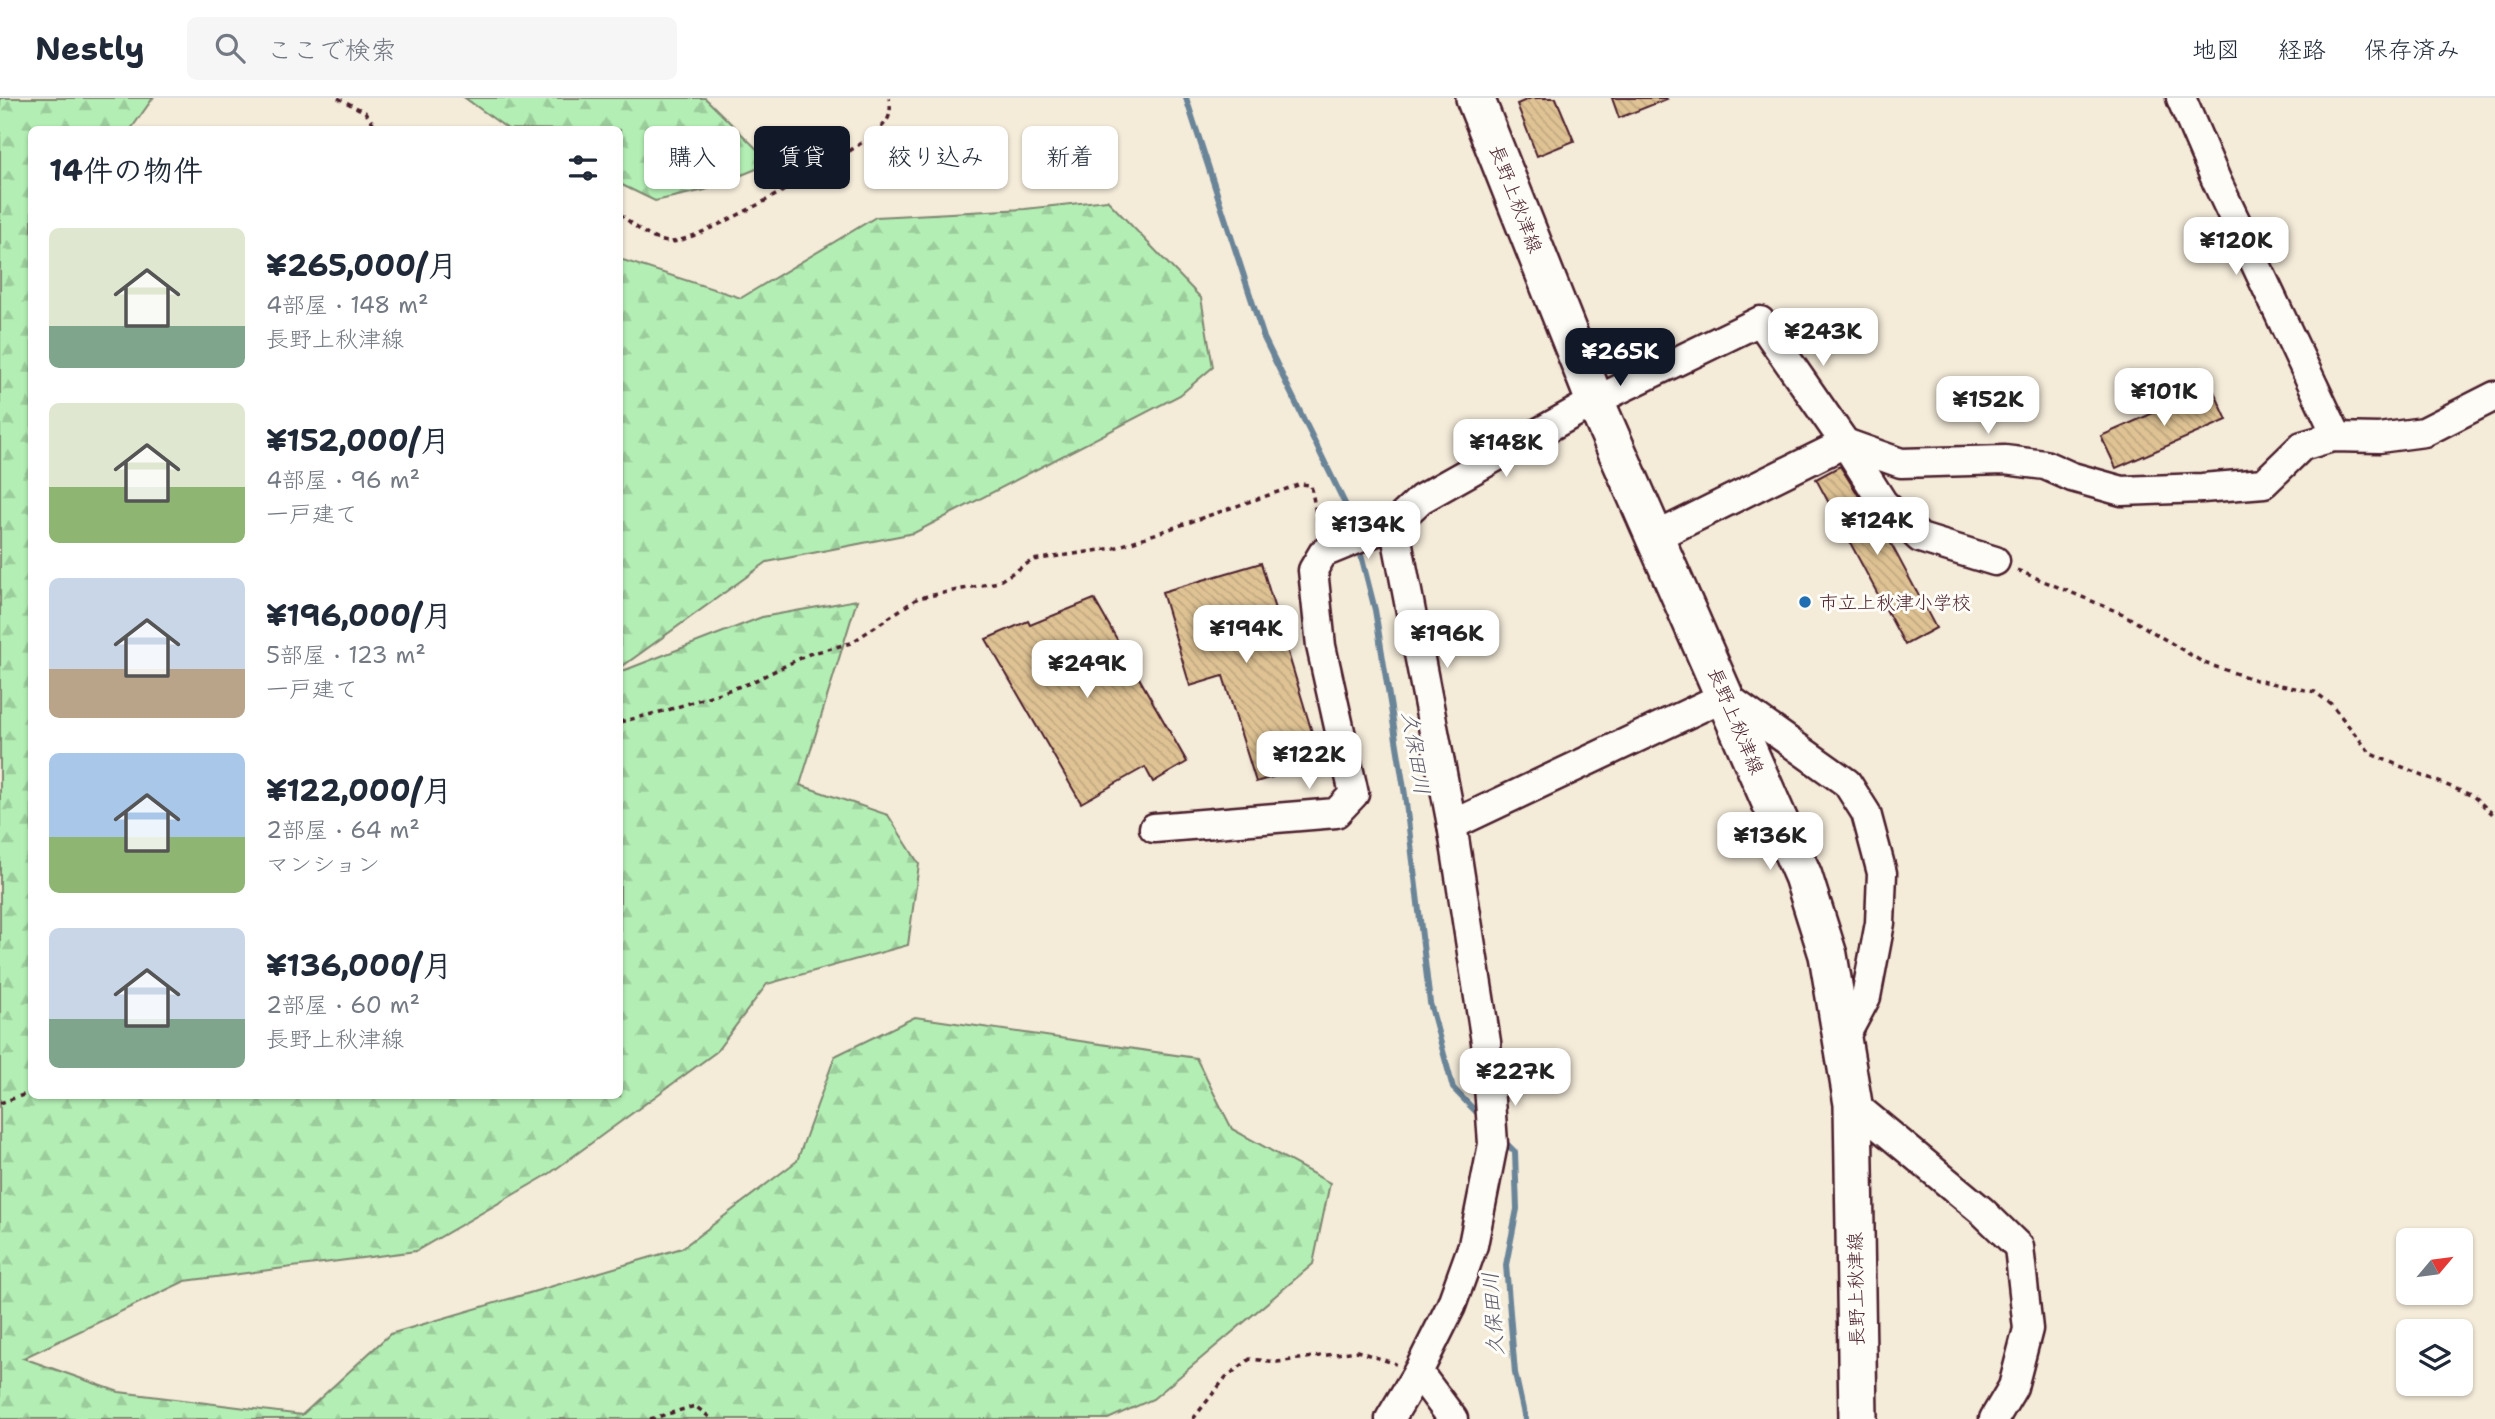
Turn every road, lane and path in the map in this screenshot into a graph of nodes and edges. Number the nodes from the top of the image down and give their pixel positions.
1 (338, 98) edge
2 (889, 98) edge
3 (2181, 98) edge
4 (1485, 101) edge
5 (375, 126) edge
6 (623, 216) edge
7 (2495, 397) edge
8 (1595, 401) junction
9 (2337, 436) junction
10 (1845, 443) junction
11 (1394, 524) junction
12 (1655, 537) junction
13 (1323, 554) junction
14 (1996, 561) joint
15 (1725, 696) junction
16 (623, 721) edge
17 (2495, 816) edge
18 (1452, 825) junction
19 (1154, 828) dead end
20 (1844, 1038) junction
21 (28, 1093) edge
22 (0, 1103) edge
23 (1853, 1104) junction
24 (1418, 1372) junction
25 (650, 1419) edge
26 (712, 1419) edge
27 (1193, 1419) edge
28 (1390, 1419) edge
29 (1454, 1419) edge
30 (1858, 1419) edge
31 (1994, 1419) edge

1 - 5 path
2 - 6 path
3 - 9 street
4 - 8 main road, 長野上秋津線
7 - 9 street
8 - 10 street
8 - 11 street
8 - 12 main road, 長野上秋津線
9 - 10 street
10 - 12 street
10 - 14 street
11 - 13 street
11 - 18 street
12 - 15 main road, 長野上秋津線
13 - 16 path
13 - 19 street
14 - 17 path
15 - 18 street
15 - 20 main road, 長野上秋津線
15 - 20 street
18 - 24 street
20 - 23 main road, 長野上秋津線
21 - 22 path
23 - 30 main road, 長野上秋津線
23 - 31 street
24 - 27 path
24 - 28 street
24 - 29 street
25 - 26 path

